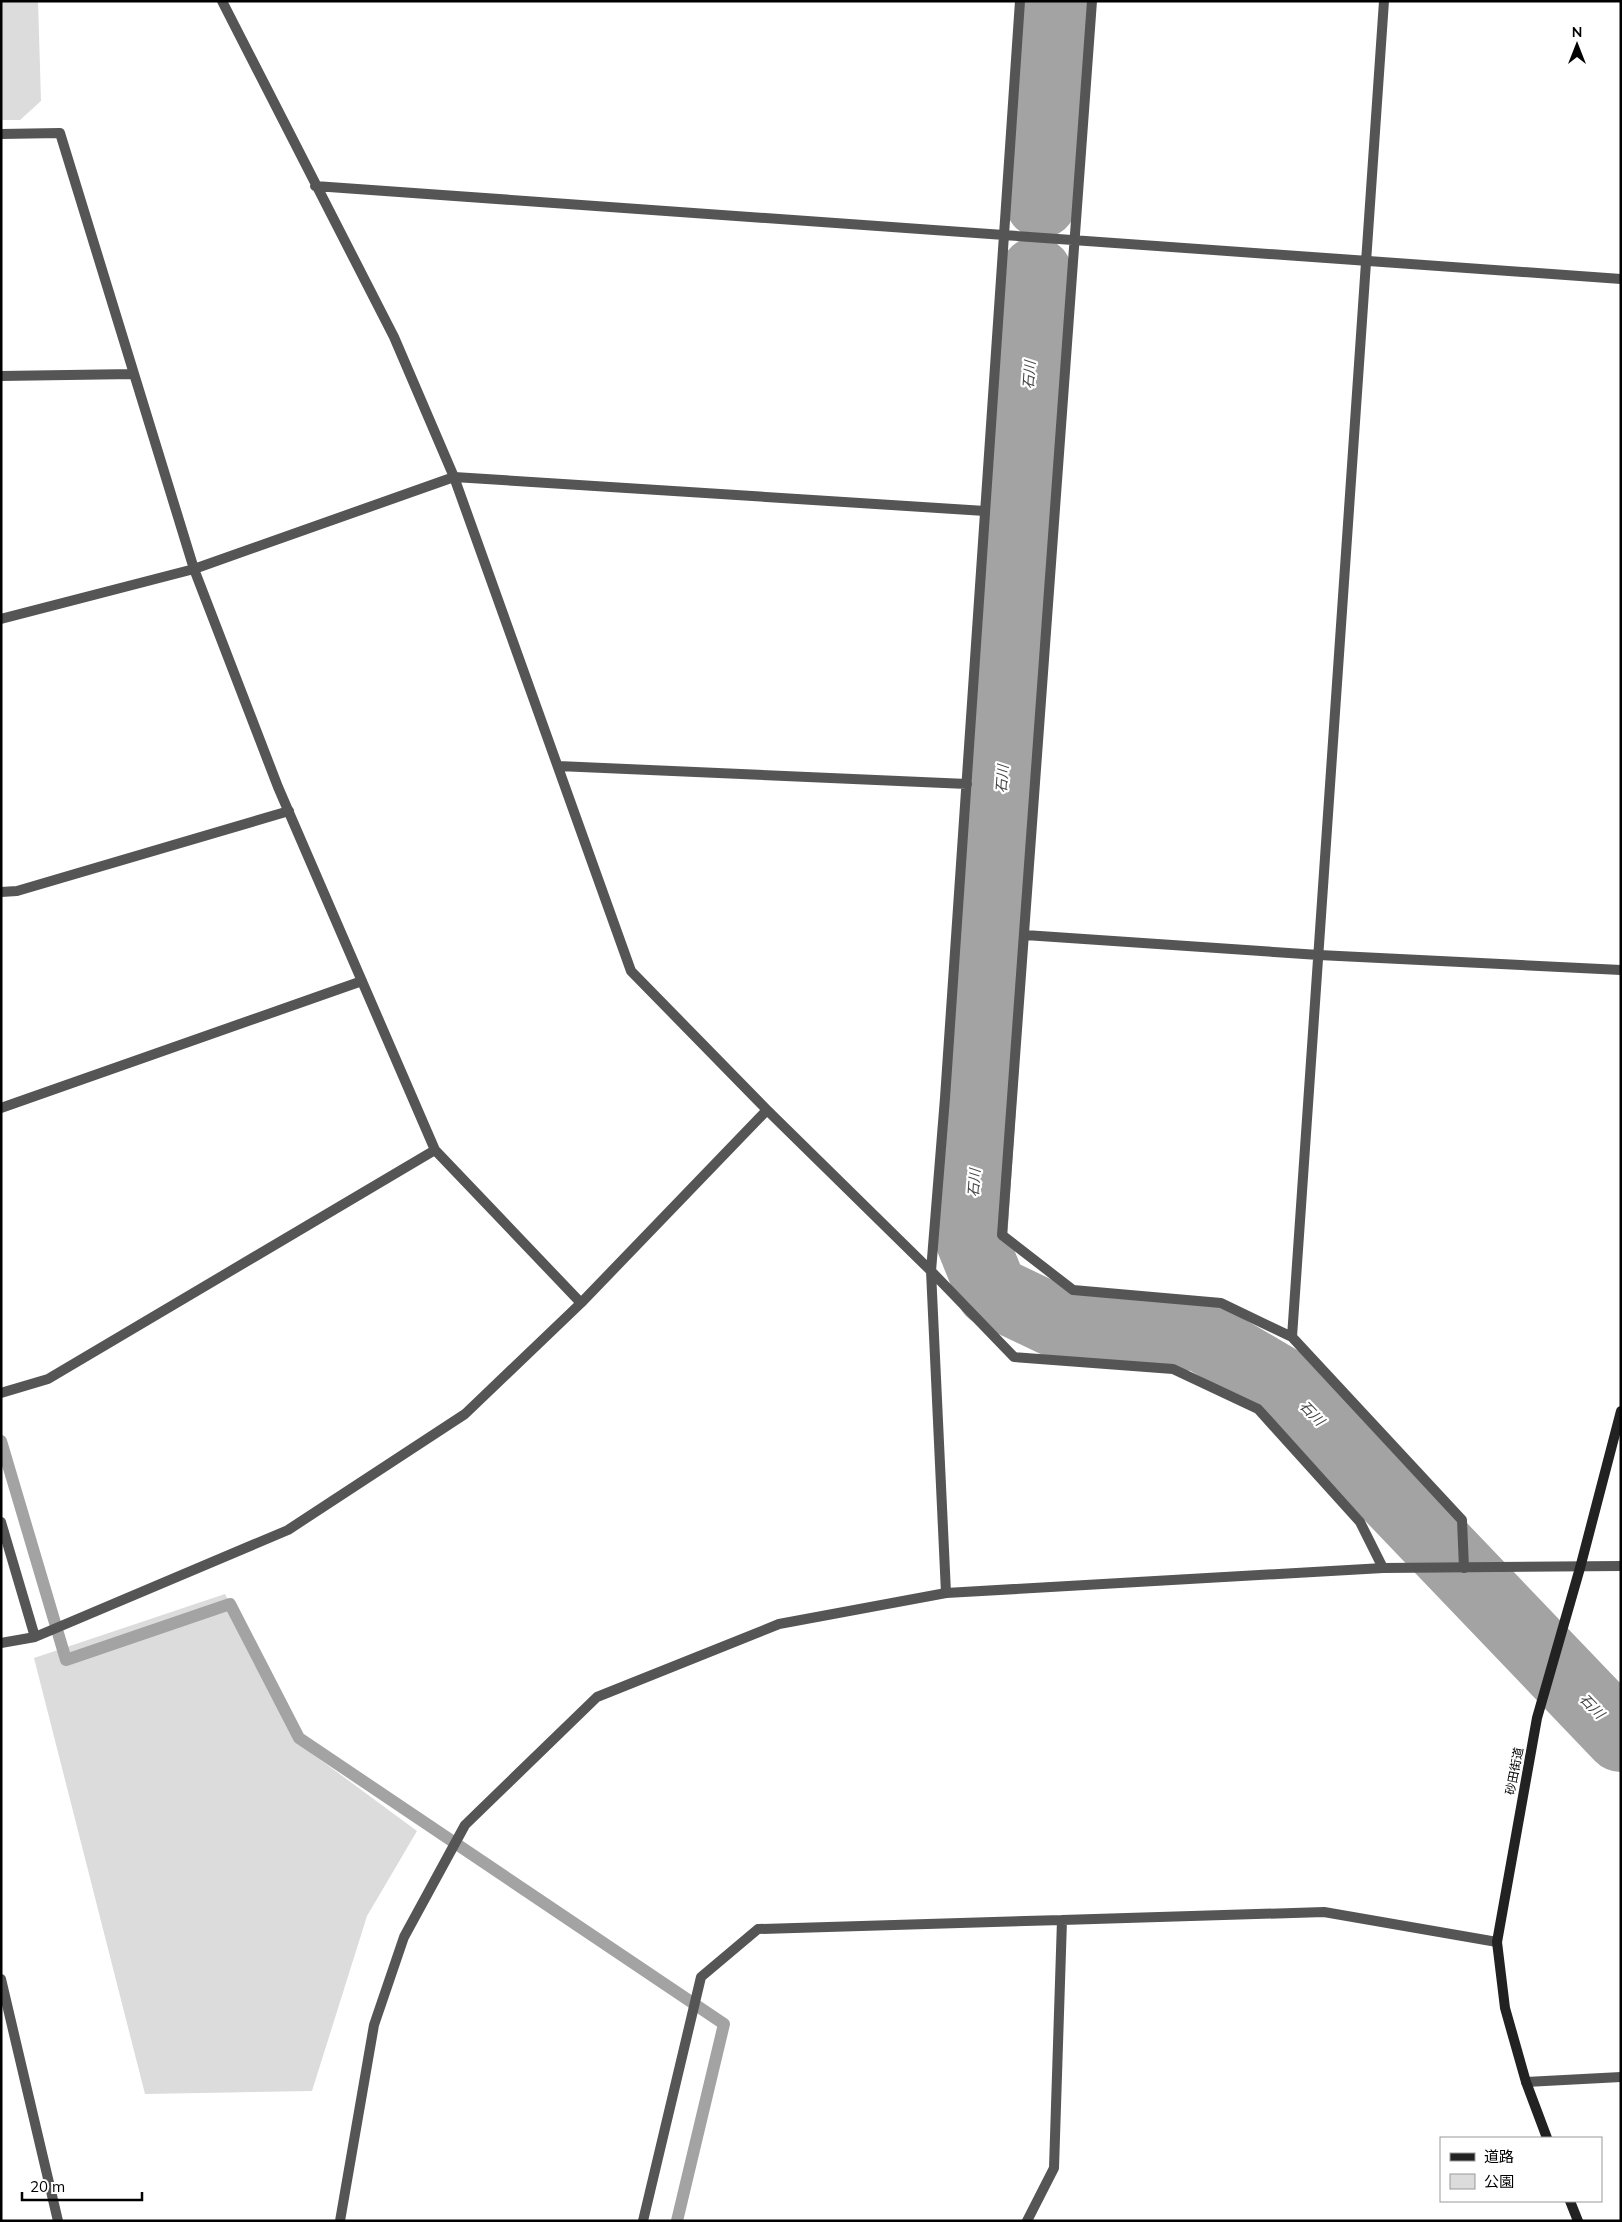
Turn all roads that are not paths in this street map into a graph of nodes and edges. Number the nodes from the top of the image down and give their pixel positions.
1 (222, 1) edge
2 (1020, 1) edge
3 (1092, 1) edge
4 (1384, 1) edge
5 (1, 134) edge
6 (315, 186) junction
7 (1004, 235) junction
8 (1076, 240) junction
9 (1367, 261) junction
10 (1621, 279) edge
11 (134, 374) junction
12 (1, 376) edge
13 (454, 477) junction
14 (985, 511) junction
15 (194, 569) junction
16 (1, 619) edge
17 (558, 766) junction
18 (967, 784) junction
19 (289, 810) junction
20 (1, 892) edge
21 (1025, 935) junction
22 (1319, 955) junction
23 (1621, 970) edge
24 (362, 982) junction
25 (1, 1108) edge
26 (767, 1110) junction
27 (435, 1150) junction
28 (931, 1271) junction
29 (581, 1303) junction
30 (1292, 1337) junction
31 (1, 1393) edge
32 (1621, 1411) edge
33 (1, 1522) edge
34 (1621, 1566) edge
35 (1383, 1568) junction
36 (1464, 1568) junction
37 (1580, 1568) junction
38 (946, 1593) junction
39 (35, 1637) junction
40 (1, 1642) edge
41 (1062, 1920) junction
42 (1496, 1942) junction
43 (1, 1979) edge
44 (1621, 2078) edge
45 (1526, 2082) junction
46 (1547, 2137) edge
47 (1570, 2202) edge
48 (58, 2221) edge
49 (340, 2221) edge
50 (643, 2221) edge
51 (1027, 2221) edge
52 (1578, 2221) edge

1 - 6 street
2 - 7 street
3 - 8 street
4 - 9 street
5 - 11 street
6 - 7 street
6 - 13 street
7 - 8 street
7 - 14 street
8 - 9 street
8 - 21 street
9 - 10 street
9 - 22 street
11 - 12 street
11 - 15 street
13 - 14 street
13 - 15 street
13 - 17 street
14 - 18 street
15 - 16 street
15 - 19 street
17 - 18 street
17 - 26 street
18 - 28 street
19 - 20 street
19 - 24 street
21 - 22 street
21 - 30 street
22 - 23 street
22 - 30 street
24 - 25 street
24 - 27 street
26 - 28 street
26 - 29 street
27 - 29 street
27 - 31 street
28 - 35 street
28 - 38 street
29 - 39 street
30 - 36 street
32 - 37 main road, 砂田街道
33 - 39 street
34 - 37 street
35 - 36 street
35 - 38 street
36 - 37 street
37 - 42 main road, 砂田街道
38 - 49 street
39 - 40 street
41 - 42 street
41 - 50 street
41 - 51 street
42 - 45 main road, 砂田街道
43 - 48 street
44 - 45 street
45 - 46 main road, 砂田街道
47 - 52 main road

